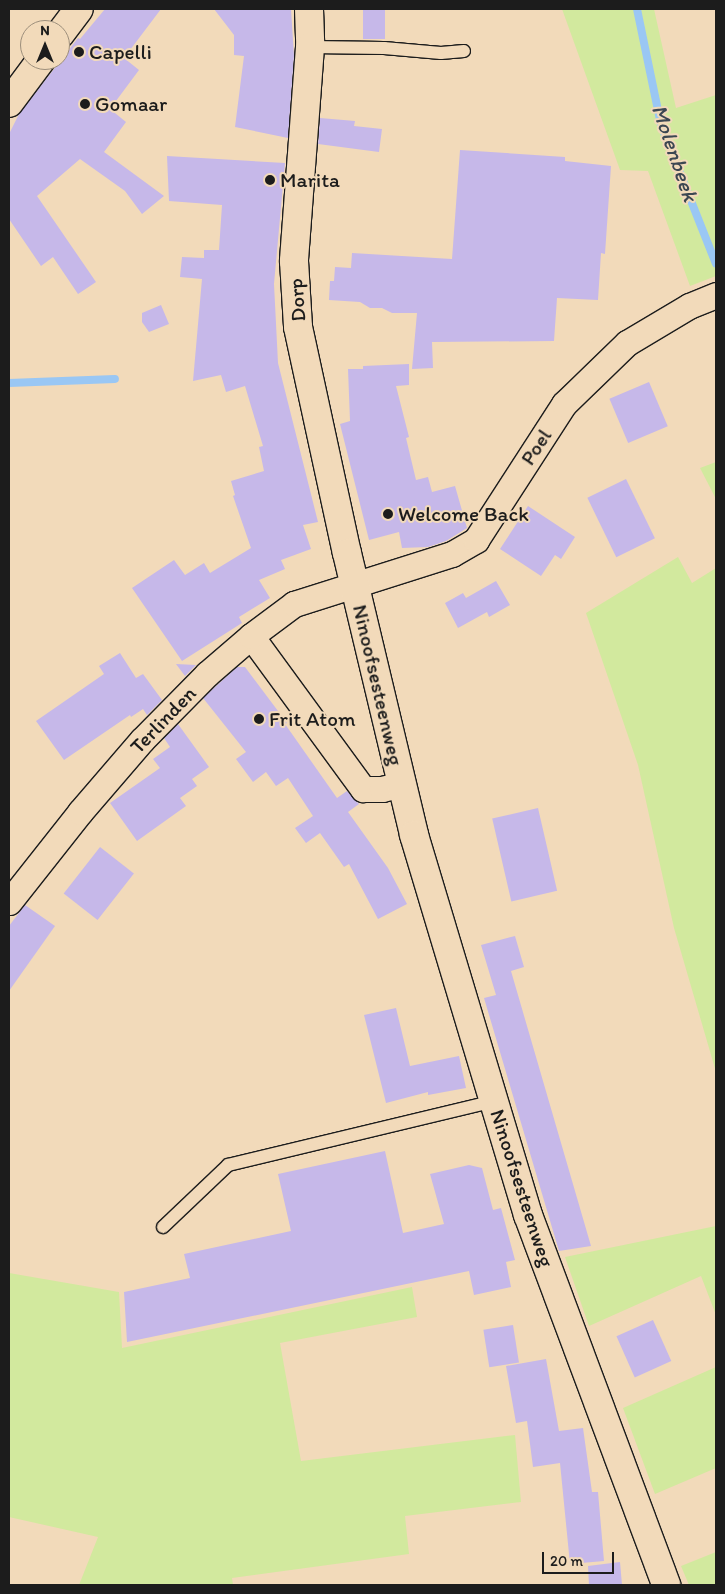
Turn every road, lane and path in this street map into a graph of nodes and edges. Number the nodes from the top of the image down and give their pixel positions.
1 (309, 9) edge
2 (310, 46) junction
3 (464, 51) dead end
4 (34, 70) edge
5 (9, 103) edge
6 (716, 294) edge
7 (355, 586) junction
8 (250, 636) junction
9 (402, 784) junction
10 (9, 902) edge
11 (494, 1102) junction
12 (163, 1227) dead end
13 (666, 1585) edge

1 - 2 street, Dorp
2 - 3 lane
2 - 7 street, Dorp
4 - 5 street
6 - 7 street, Poel
7 - 8 street, Terlinden
7 - 9 street, Ninoofsesteenweg
8 - 9 street, Ninoofsesteenweg
8 - 10 street, Terlinden
9 - 11 street, Ninoofsesteenweg
11 - 12 lane
11 - 13 street, Ninoofsesteenweg

